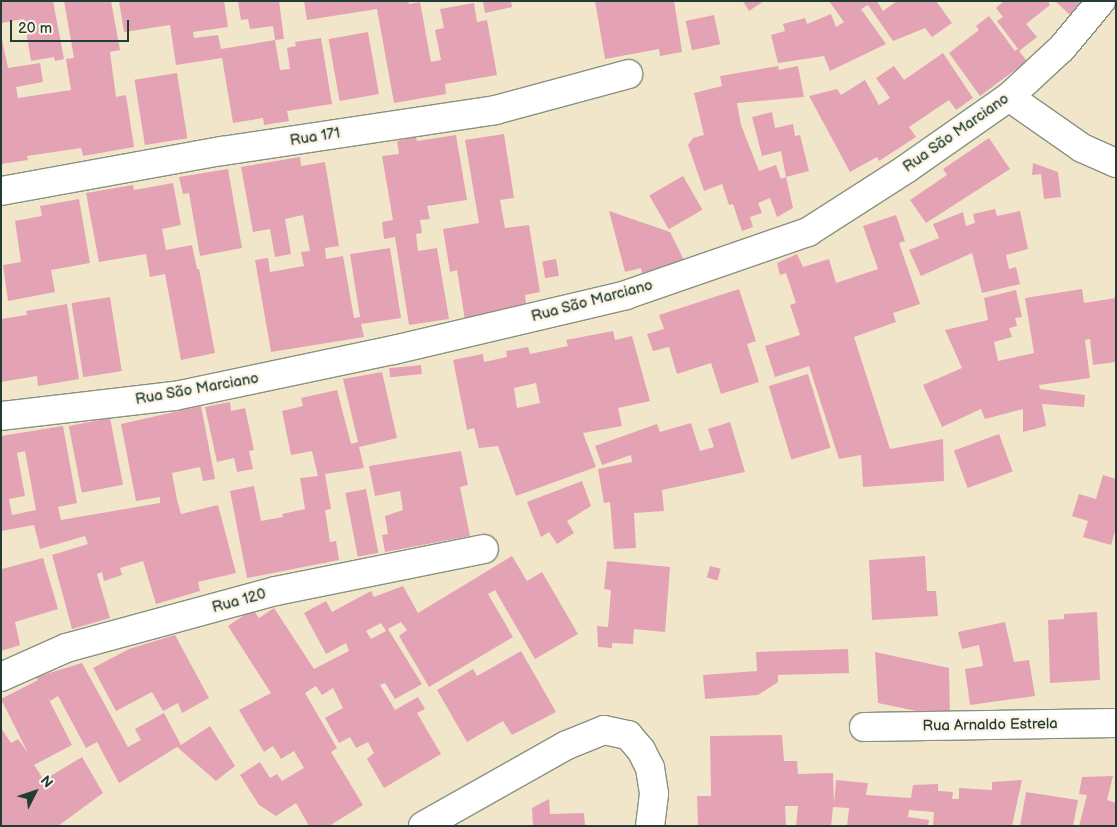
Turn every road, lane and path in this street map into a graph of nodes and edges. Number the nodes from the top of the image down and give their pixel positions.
1 (1101, 1) edge
2 (628, 74) dead end
3 (1009, 97) junction
4 (1116, 163) edge
5 (1, 191) edge
6 (1, 416) edge
7 (484, 549) dead end
8 (1, 677) edge
9 (1116, 723) edge
10 (864, 728) dead end
11 (423, 826) edge
12 (650, 826) edge

1 - 3 street, Rua São Marciano
2 - 5 street, Rua 171
3 - 4 street
3 - 6 street, Rua São Marciano
7 - 8 street, Rua 120
9 - 10 street, Rua Arnaldo Estrela
11 - 12 street

